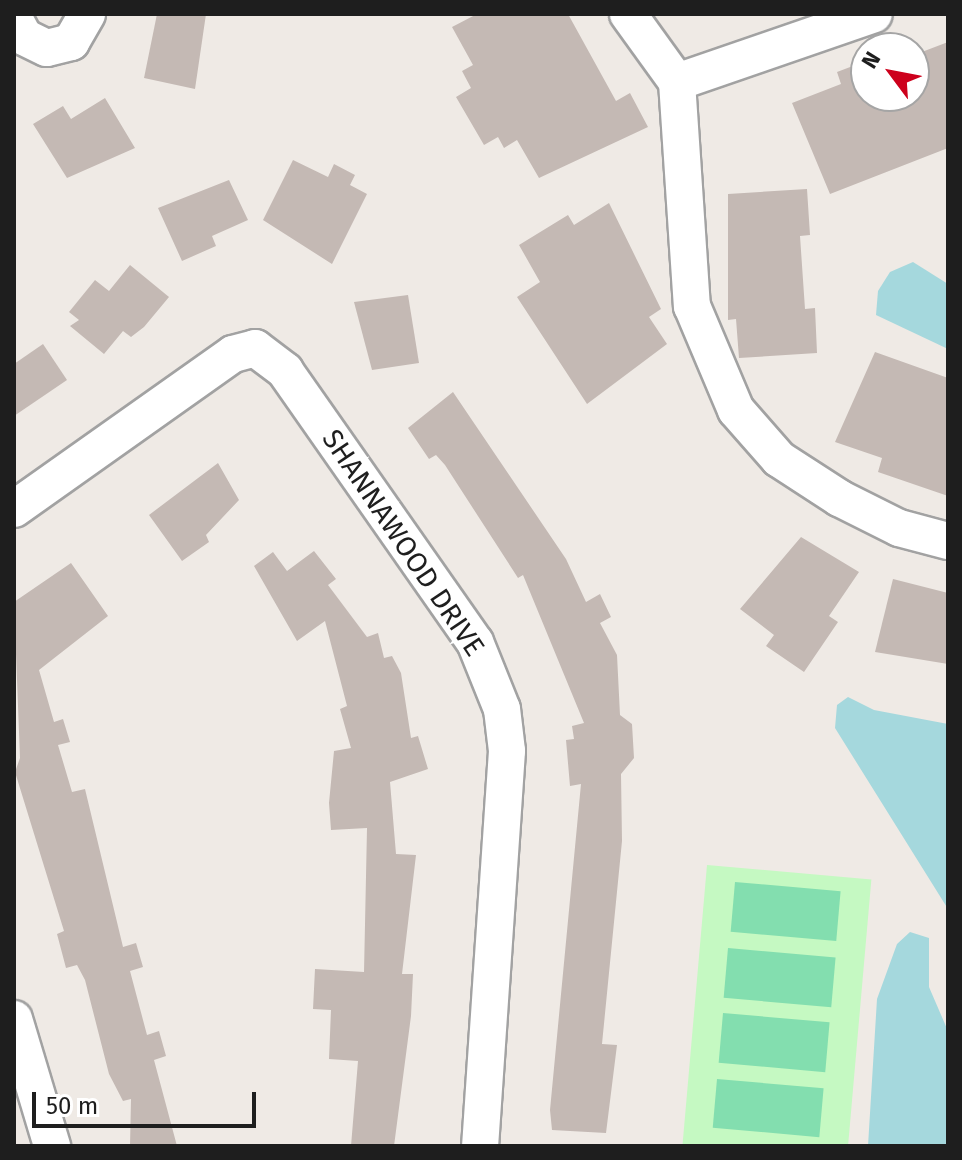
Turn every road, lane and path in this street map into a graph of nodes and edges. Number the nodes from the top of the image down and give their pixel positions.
1 (87, 14) edge
2 (628, 14) edge
3 (874, 14) edge
4 (14, 18) edge
5 (677, 82) junction
6 (14, 509) edge
7 (948, 541) edge
8 (14, 1019) edge
9 (52, 1146) edge
10 (480, 1146) edge

1 - 4 street
2 - 5 street
3 - 5 street
5 - 7 street
6 - 10 street, SHANNAWOOD DRIVE
8 - 9 street

